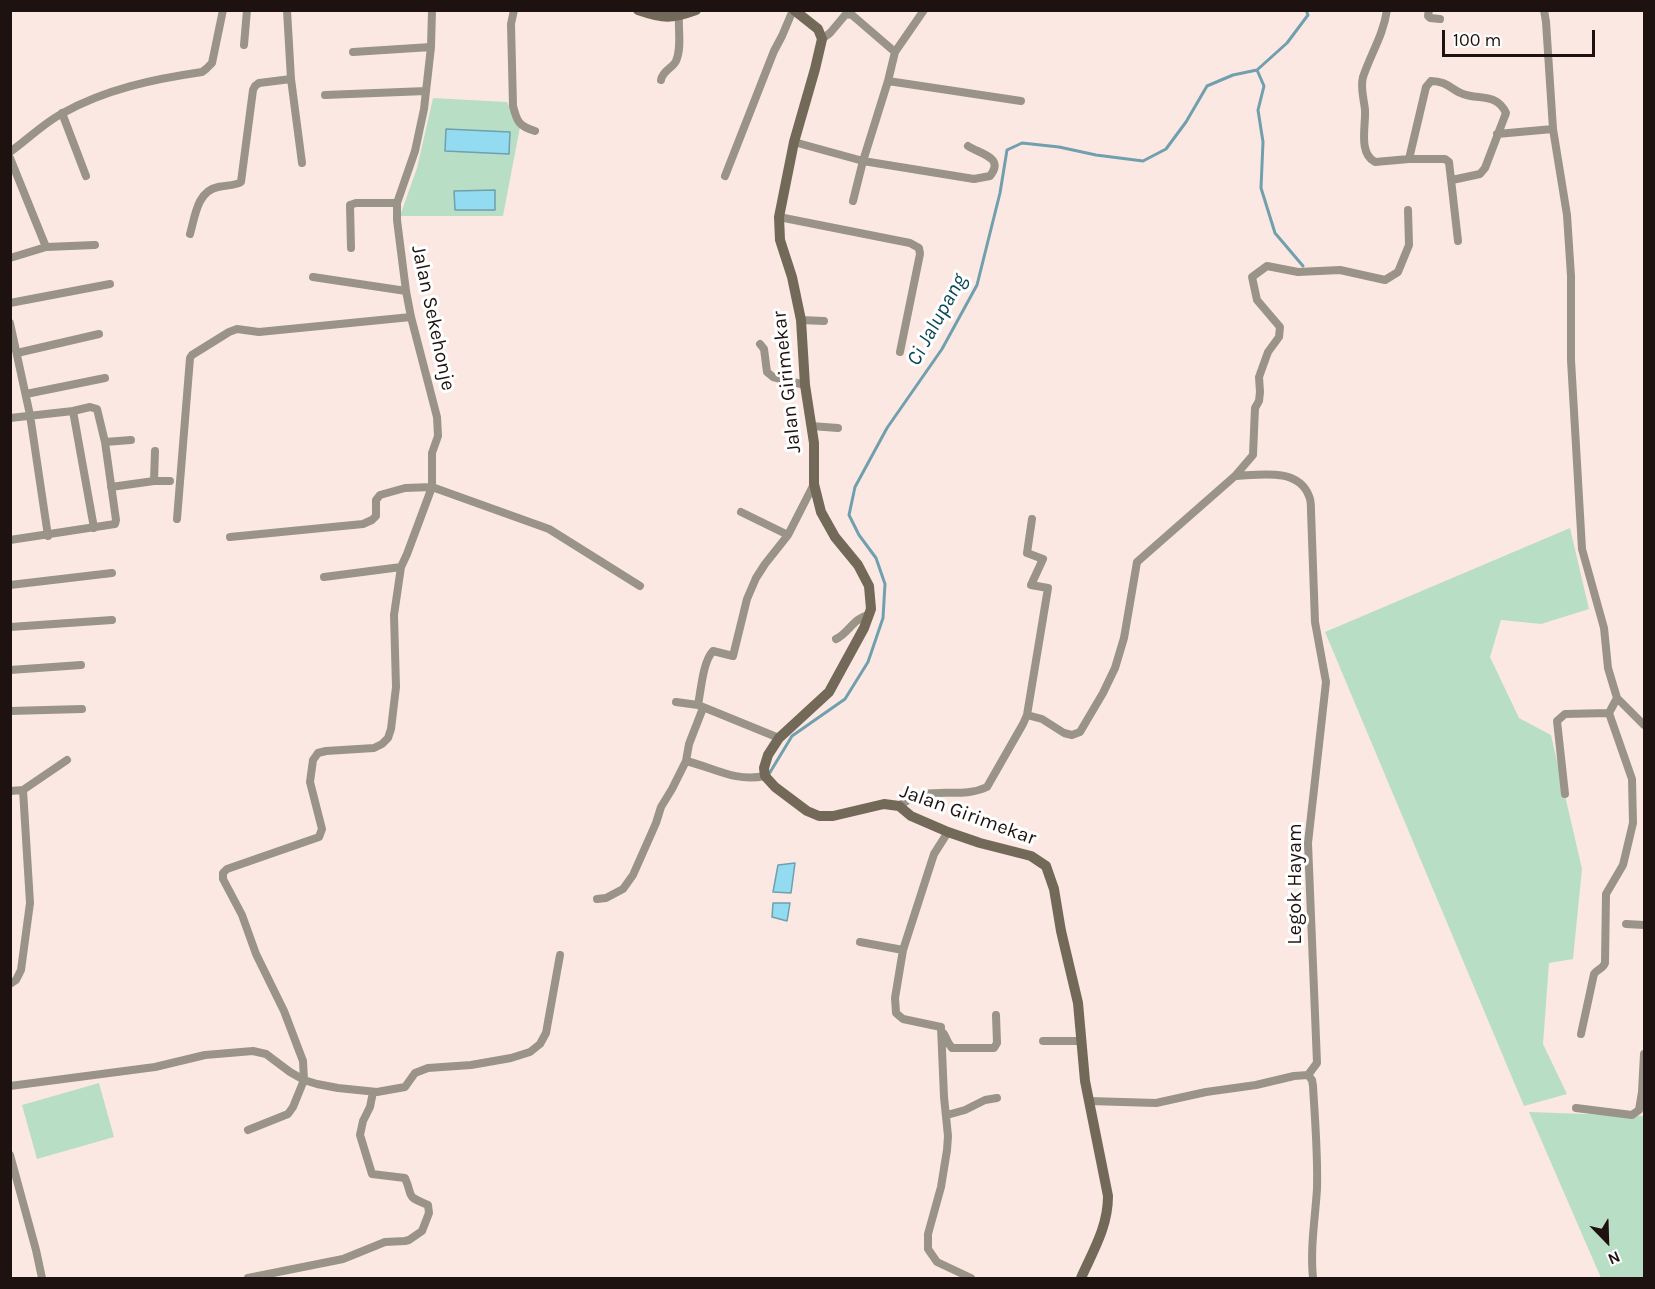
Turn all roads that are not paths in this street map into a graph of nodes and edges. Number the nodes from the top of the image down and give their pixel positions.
1 (223, 10) edge
2 (248, 10) edge
3 (287, 10) edge
4 (432, 10) edge
5 (514, 10) edge
6 (638, 10) edge
7 (696, 10) edge
8 (794, 10) edge
9 (924, 10) edge
10 (1387, 10) edge
11 (1429, 10) edge
12 (1544, 10) edge
13 (679, 16) junction
14 (1440, 18) dead end
15 (822, 39) junction
16 (244, 45) dead end
17 (431, 47) junction
18 (353, 52) dead end
19 (895, 52) junction
20 (291, 79) junction
21 (661, 80) dead end
22 (888, 81) junction
23 (426, 91) junction
24 (325, 95) dead end
25 (1021, 101) dead end
26 (62, 113) junction
27 (1553, 129) junction
28 (534, 131) dead end
29 (1497, 134) junction
30 (794, 142) junction
31 (968, 146) dead end
32 (10, 152) edge
33 (10, 158) edge
34 (1409, 159) junction
35 (863, 161) junction
36 (302, 163) dead end
37 (86, 176) dead end
38 (725, 176) dead end
39 (1452, 180) junction
40 (853, 201) dead end
41 (398, 203) junction
42 (1408, 210) dead end
43 (779, 217) junction
44 (190, 234) dead end
45 (1458, 241) dead end
46 (95, 245) dead end
47 (46, 247) junction
48 (351, 248) dead end
49 (10, 258) edge
50 (313, 277) dead end
51 (110, 284) dead end
52 (406, 291) junction
53 (10, 303) edge
54 (411, 317) junction
55 (801, 320) junction
56 (824, 321) dead end
57 (10, 323) edge
58 (99, 334) dead end
59 (760, 344) dead end
60 (900, 352) dead end
61 (17, 353) junction
62 (105, 378) dead end
63 (805, 385) junction
64 (26, 394) junction
65 (73, 411) junction
66 (30, 415) junction
67 (10, 418) edge
68 (811, 426) junction
69 (838, 428) dead end
70 (131, 440) dead end
71 (105, 442) junction
72 (155, 451) dead end
73 (1235, 476) junction
74 (154, 481) junction
75 (170, 482) dead end
76 (814, 484) junction
77 (111, 487) junction
78 (431, 489) junction
79 (741, 512) dead end
80 (177, 519) dead end
81 (1032, 519) dead end
82 (94, 528) junction
83 (788, 535) junction
84 (48, 536) junction
85 (230, 537) dead end
86 (10, 540) edge
87 (401, 567) junction
88 (112, 573) dead end
89 (324, 577) dead end
90 (10, 585) edge
91 (640, 586) dead end
92 (869, 615) junction
93 (112, 620) dead end
94 (10, 627) edge
95 (836, 639) dead end
96 (81, 665) dead end
97 (10, 670) edge
98 (1617, 698) junction
99 (676, 702) dead end
100 (700, 707) junction
101 (82, 709) dead end
102 (10, 711) edge
103 (1609, 713) junction
104 (1027, 715) junction
105 (1644, 725) edge
106 (779, 738) junction
107 (67, 760) dead end
108 (686, 760) junction
109 (765, 776) junction
110 (23, 790) junction
111 (10, 791) edge
112 (1565, 794) dead end
113 (899, 806) junction
114 (948, 832) junction
115 (597, 899) dead end
116 (1626, 924) dead end
117 (1644, 925) edge
118 (860, 942) dead end
119 (903, 950) junction
120 (560, 955) dead end
121 (10, 984) edge
122 (996, 1015) dead end
123 (941, 1027) junction
124 (1581, 1034) dead end
125 (1043, 1041) dead end
126 (1080, 1041) junction
127 (1644, 1054) edge
128 (1308, 1075) junction
129 (304, 1080) junction
130 (10, 1086) edge
131 (373, 1092) junction
132 (1643, 1092) edge
133 (997, 1098) dead end
134 (1089, 1101) junction
135 (1576, 1108) dead end
136 (947, 1115) junction
137 (248, 1130) dead end
138 (10, 1155) edge
139 (42, 1278) edge
140 (248, 1278) edge
141 (971, 1278) edge
142 (1081, 1278) edge
143 (1313, 1278) edge

1 - 26 street
2 - 16 street
3 - 20 street
4 - 17 street, Jalan Sekehonje
5 - 28 street
6 - 13 street
7 - 13 street
8 - 15 street
8 - 38 street
9 - 19 street
10 - 34 street
11 - 14 street
12 - 27 street
13 - 21 street
15 - 19 street
15 - 30 street, Jalan Girimekar
17 - 18 street
17 - 23 street, Jalan Sekehonje
19 - 22 street
20 - 36 street
20 - 44 street
22 - 25 street
22 - 35 street
23 - 24 street
23 - 41 street, Jalan Sekehonje
26 - 32 street
26 - 37 street
27 - 29 street
27 - 98 street
29 - 34 street
29 - 39 street
30 - 35 street
30 - 43 street, Jalan Girimekar
31 - 35 street
33 - 47 street
34 - 39 street
35 - 40 street
39 - 45 street
41 - 48 street
41 - 52 street, Jalan Sekehonje
42 - 73 street
43 - 55 street, Jalan Girimekar
43 - 60 street
46 - 47 street
47 - 49 street
50 - 52 street
51 - 53 street
52 - 54 street, Jalan Sekehonje
54 - 78 street, Jalan Sekehonje
54 - 80 street
55 - 56 street
55 - 63 street, Jalan Girimekar
57 - 61 street
58 - 61 street
59 - 63 street
61 - 64 street
62 - 64 street
63 - 68 street, Jalan Girimekar
64 - 66 street
65 - 66 street
65 - 71 street
65 - 82 street
66 - 67 street
66 - 84 street
68 - 69 street
68 - 76 street, Jalan Girimekar
70 - 71 street
71 - 77 street
72 - 74 street
73 - 104 street
73 - 128 street, Legok Hayam
74 - 75 street
74 - 77 street
76 - 83 street
76 - 92 street, Jalan Girimekar
77 - 82 street
78 - 85 street
78 - 87 street
78 - 91 street
79 - 83 street
81 - 104 street
82 - 84 street
83 - 100 street
84 - 86 street
87 - 89 street
87 - 129 street
88 - 90 street
92 - 95 street
92 - 106 street, Jalan Girimekar
93 - 94 street
96 - 97 street
98 - 103 street
98 - 105 street
99 - 100 street
100 - 106 street
100 - 108 street
101 - 102 street
103 - 112 street
103 - 124 street
104 - 113 street
106 - 109 street, Jalan Girimekar
107 - 110 street
108 - 109 street
108 - 115 street
109 - 113 street, Jalan Girimekar
110 - 111 street
110 - 121 street
113 - 114 street, Jalan Girimekar
114 - 119 street
114 - 126 street, Jalan Girimekar
116 - 117 street
118 - 119 street
119 - 123 street
120 - 131 street
122 - 123 street
123 - 136 street
125 - 126 street
126 - 134 street, Jalan Girimekar
127 - 132 street
128 - 134 street
128 - 143 street, Legok Hayam
129 - 130 street
129 - 131 street
129 - 137 street
131 - 140 street
132 - 135 street
133 - 136 street
134 - 142 street, Jalan Girimekar
136 - 141 street
138 - 139 street

